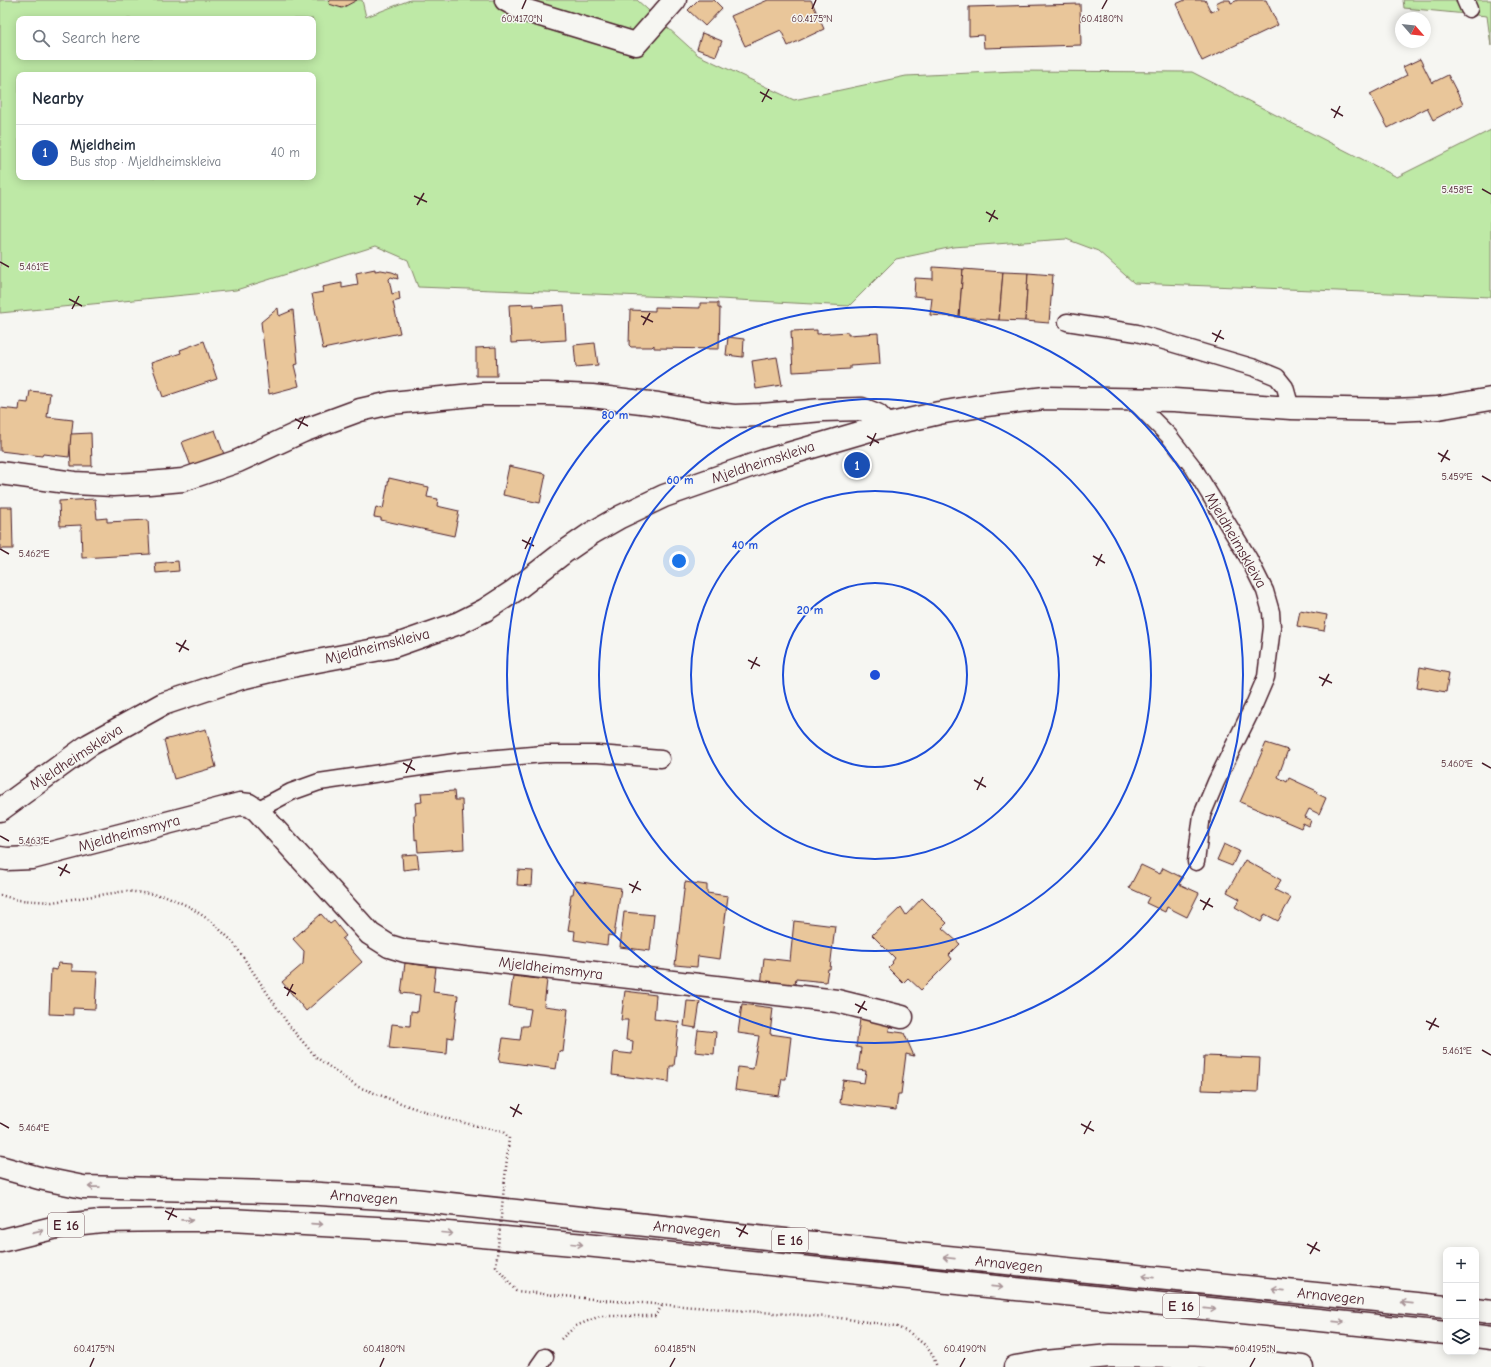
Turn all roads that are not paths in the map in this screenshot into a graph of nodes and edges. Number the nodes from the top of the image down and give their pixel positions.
1 (506, 0) edge
2 (675, 0) edge
3 (1067, 322) dead end
4 (1131, 398) junction
5 (1491, 399) edge
6 (1291, 408) junction
7 (886, 425) junction
8 (0, 473) edge
9 (661, 759) dead end
10 (0, 810) edge
11 (257, 810) junction
12 (0, 858) edge
13 (1196, 862) dead end
14 (902, 1016) dead end
15 (0, 1167) edge
16 (0, 1241) edge
17 (1443, 1307) edge
18 (1479, 1310) edge
19 (1491, 1312) edge
20 (1443, 1333) edge
21 (1479, 1336) edge
22 (1491, 1338) edge
23 (1015, 1367) edge
24 (1302, 1367) edge

1 - 2 main road
3 - 6 lane
4 - 6 main road, Mjeldheimskleiva
4 - 7 main road, Mjeldheimskleiva
4 - 13 lane, Mjeldheimskleiva
5 - 6 main road, Mjeldheimskleiva
7 - 8 main road
7 - 10 main road, Mjeldheimskleiva
9 - 11 lane
11 - 12 main road, Mjeldheimsmyra
11 - 14 main road, Mjeldheimsmyra
17 -> 15 main road, Arnavegen / E 16
16 -> 20 main road, Arnavegen / E 16
18 - 19 main road
21 - 22 main road
23 - 24 main road

